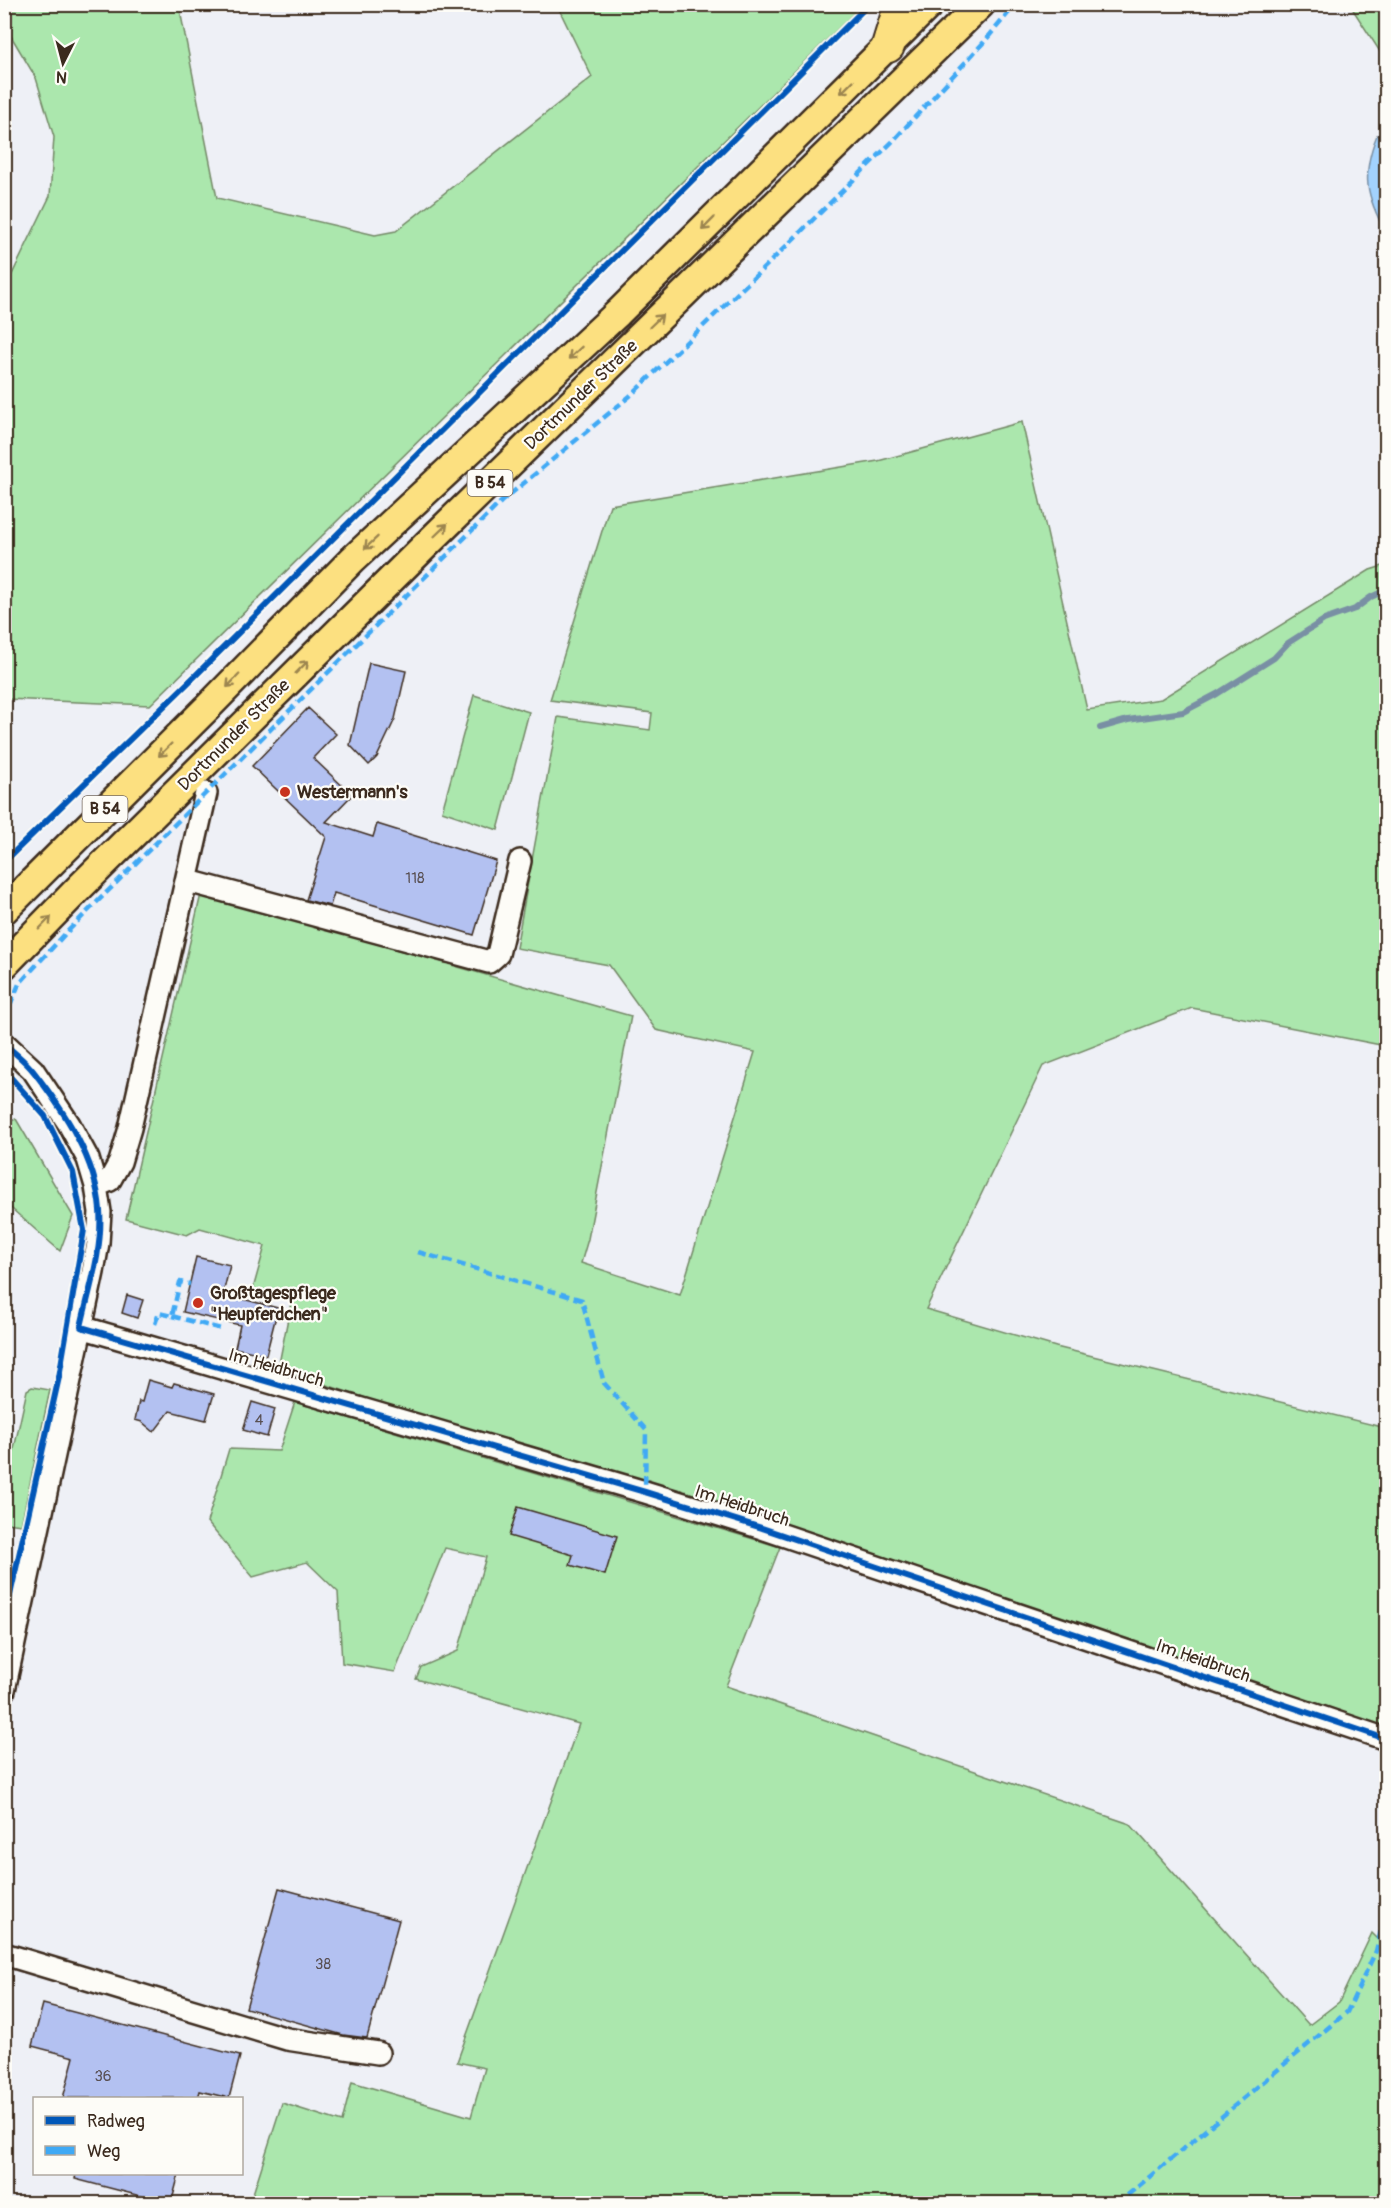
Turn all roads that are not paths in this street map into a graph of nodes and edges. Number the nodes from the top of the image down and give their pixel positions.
1 (901, 4) edge
2 (930, 4) edge
3 (981, 4) edge
4 (888, 46) junction
5 (206, 793) dead end
6 (520, 861) dead end
7 (188, 881) junction
8 (4, 910) edge
9 (4, 965) edge
10 (4, 1044) edge
11 (96, 1186) junction
12 (81, 1327) junction
13 (4, 1690) edge
14 (1386, 1739) edge
15 (4, 1954) edge
16 (378, 2053) dead end

1 - 4 highway
2 - 4 main road, Dortmunder Straße / B 54
9 -> 3 main road, Dortmunder Straße / B 54
4 -> 8 main road, Dortmunder Straße / B 54
5 - 7 street
6 - 7 street
7 - 11 street
10 - 11 street
11 - 12 street
12 - 13 street
12 - 14 street, Im Heidbruch
15 - 16 street

